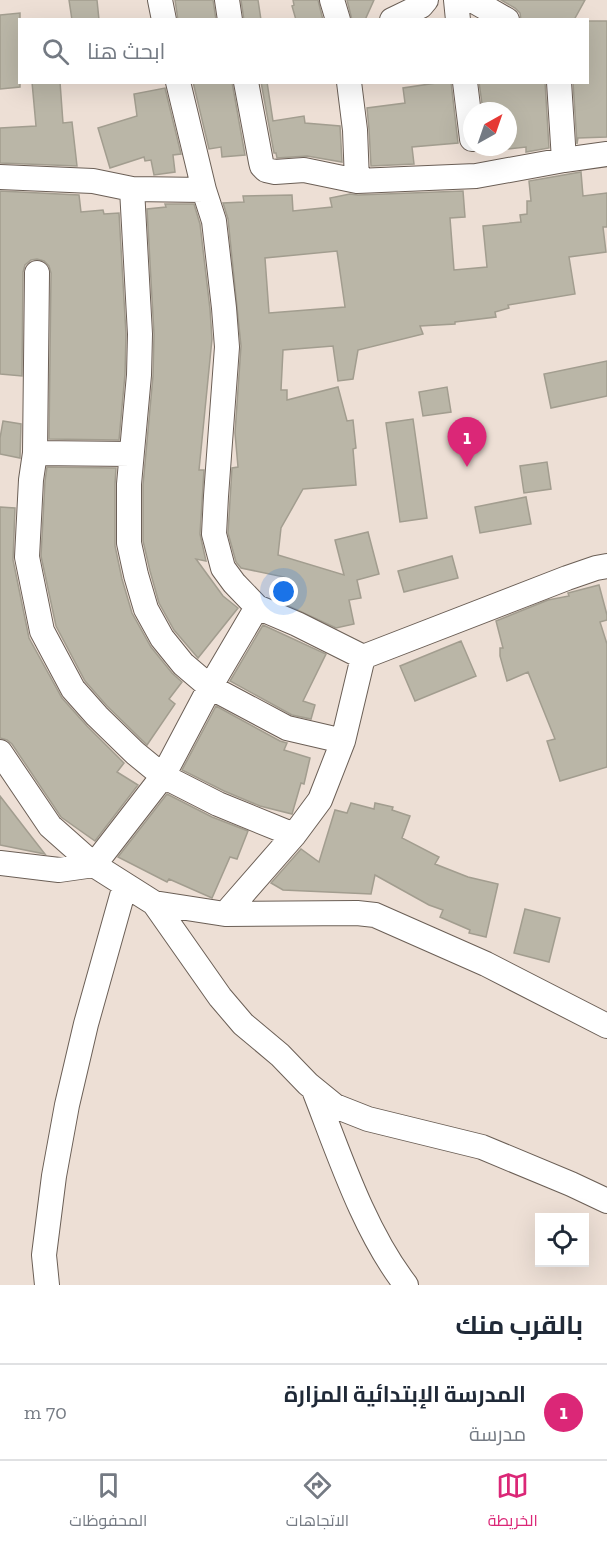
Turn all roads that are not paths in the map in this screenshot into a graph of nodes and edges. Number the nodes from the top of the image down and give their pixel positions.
1 (160, 0) edge
2 (227, 0) edge
3 (332, 0) edge
4 (426, 0) edge
5 (456, 0) edge
6 (472, 0) edge
7 (164, 18) edge
8 (230, 18) edge
9 (337, 18) edge
10 (396, 18) edge
11 (458, 18) edge
12 (504, 18) edge
13 (178, 84) edge
14 (246, 84) edge
15 (349, 84) edge
16 (465, 84) edge
17 (559, 84) edge
18 (467, 102) edge
19 (607, 154) edge
20 (474, 156) edge
21 (564, 160) junction
22 (476, 176) junction
23 (0, 177) edge
24 (357, 181) junction
25 (132, 189) junction
26 (204, 190) junction
27 (37, 273) dead end
28 (35, 453) junction
29 (130, 454) junction
30 (607, 566) edge
31 (257, 607) junction
32 (363, 657) junction
33 (210, 687) junction
34 (342, 741) junction
35 (0, 752) edge
36 (163, 776) junction
37 (294, 835) junction
38 (0, 863) edge
39 (94, 865) junction
40 (125, 885) junction
41 (154, 903) junction
42 (225, 914) junction
43 (607, 1026) edge
44 (314, 1089) junction
45 (607, 1201) edge
46 (47, 1285) edge
47 (406, 1285) edge

1 - 7 street
2 - 8 street
3 - 9 street
4 - 10 street
5 - 11 street
6 - 12 street
13 - 26 street
14 - 24 street
15 - 24 street
16 - 18 street
17 - 21 street
19 - 21 street
20 - 22 street
21 - 22 street
22 - 24 street
23 - 25 street
25 - 26 street
25 - 29 street
26 - 31 street
27 - 28 street
28 - 29 street
28 - 36 street
29 - 33 street
30 - 32 street
31 - 32 street
31 - 33 street
32 - 34 street
33 - 34 street
33 - 36 street
34 - 37 street
35 - 39 street
36 - 37 street
36 - 39 street
37 - 42 street
38 - 39 street
39 - 40 street
40 - 41 street
40 - 46 street
41 - 42 street
41 - 44 street
42 - 43 street
44 - 45 street
44 - 47 street

